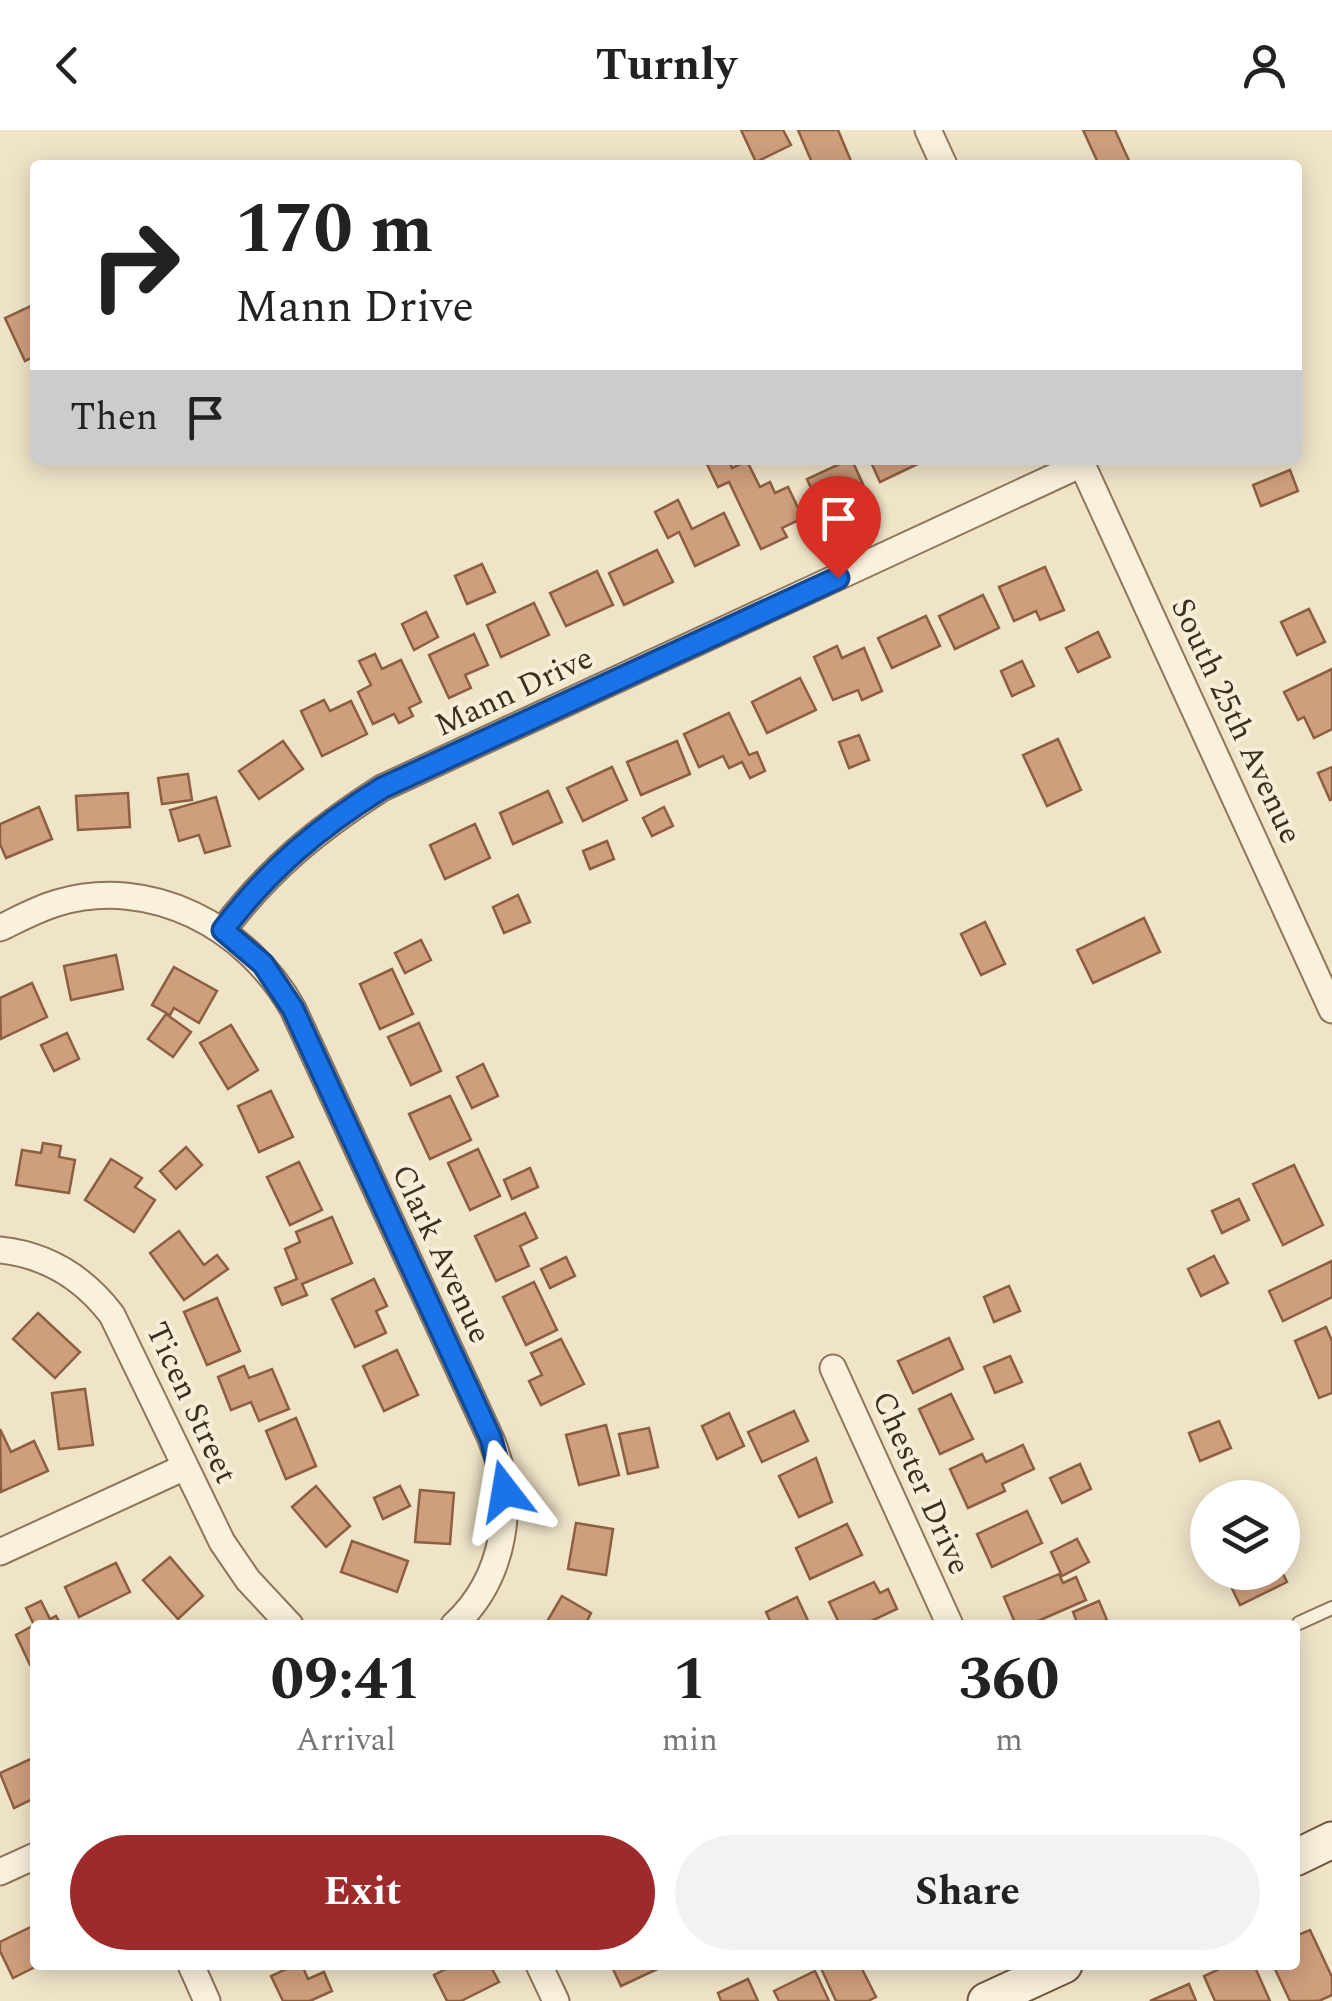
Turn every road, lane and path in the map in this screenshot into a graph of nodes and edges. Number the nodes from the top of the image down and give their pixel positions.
1 (928, 130) edge
2 (942, 160) edge
3 (1075, 465) edge
4 (1082, 465) edge
5 (0, 928) edge
6 (223, 930) junction
7 (1330, 999) edge
8 (0, 1250) edge
9 (833, 1368) dead end
10 (185, 1466) junction
11 (0, 1552) edge
12 (1332, 1608) edge
13 (286, 1620) edge
14 (458, 1620) edge
15 (948, 1620) edge
16 (1300, 1623) edge
17 (1332, 1840) edge
18 (1300, 1856) edge
19 (30, 1858) edge
20 (0, 1872) edge
21 (192, 1970) edge
22 (541, 1970) edge
23 (1053, 1970) edge
24 (207, 2001) edge
25 (556, 2001) edge
26 (986, 2001) edge

1 - 2 street
3 - 6 street, Mann Drive
4 - 7 street, South 25th Avenue
5 - 6 street
6 - 14 street, Clark Avenue
8 - 10 street, Ticen Street
9 - 15 street, Chester Drive
10 - 11 street
10 - 13 street, Ticen Street
12 - 16 lane
17 - 18 street
19 - 20 street
21 - 24 street
22 - 25 street
23 - 26 street

